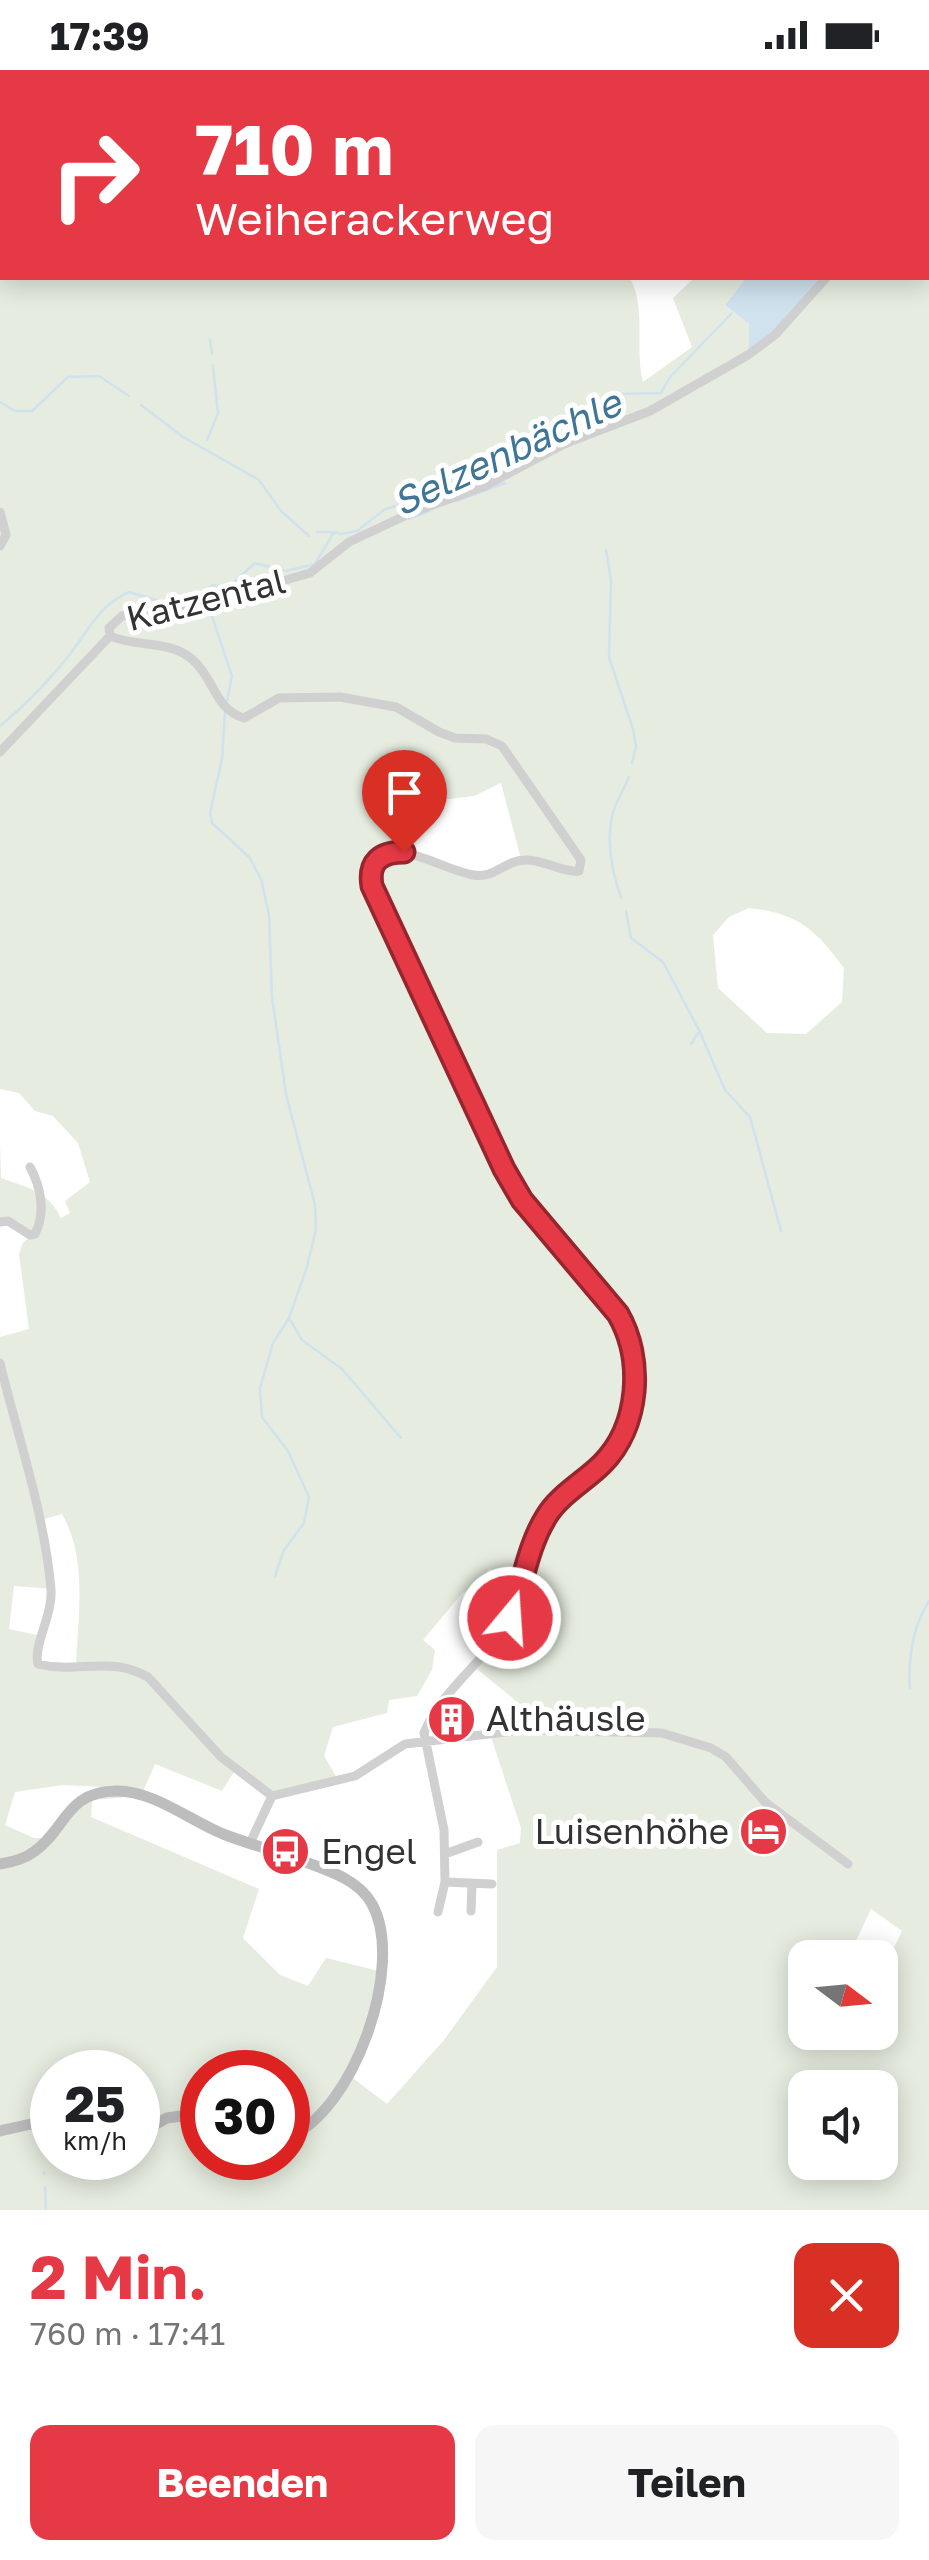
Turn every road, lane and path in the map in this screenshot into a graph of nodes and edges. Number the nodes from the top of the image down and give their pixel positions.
1 (824, 280) edge
2 (0, 512) edge
3 (0, 546) edge
4 (110, 636) junction
5 (0, 752) edge
6 (30, 1167) dead end
7 (0, 1222) edge
8 (0, 1363) edge
9 (424, 1742) junction
10 (272, 1796) junction
11 (478, 1842) dead end
12 (250, 1844) junction
13 (445, 1854) junction
14 (0, 1864) edge
15 (848, 1864) dead end
16 (445, 1882) junction
17 (492, 1884) dead end
18 (472, 1885) junction
19 (470, 1911) dead end
20 (438, 1912) dead end
21 (30, 2124) edge
22 (310, 2124) edge
23 (0, 2132) edge

1 - 4 street, Katzental
2 - 3 street
4 - 5 street
4 - 9 street
6 - 7 street
8 - 10 street
9 - 10 street
9 - 13 street
9 - 15 street
10 - 12 street
11 - 13 street
12 - 14 street
12 - 22 street
13 - 16 street
16 - 18 street
16 - 20 street
17 - 18 street
18 - 19 street
21 - 23 street

